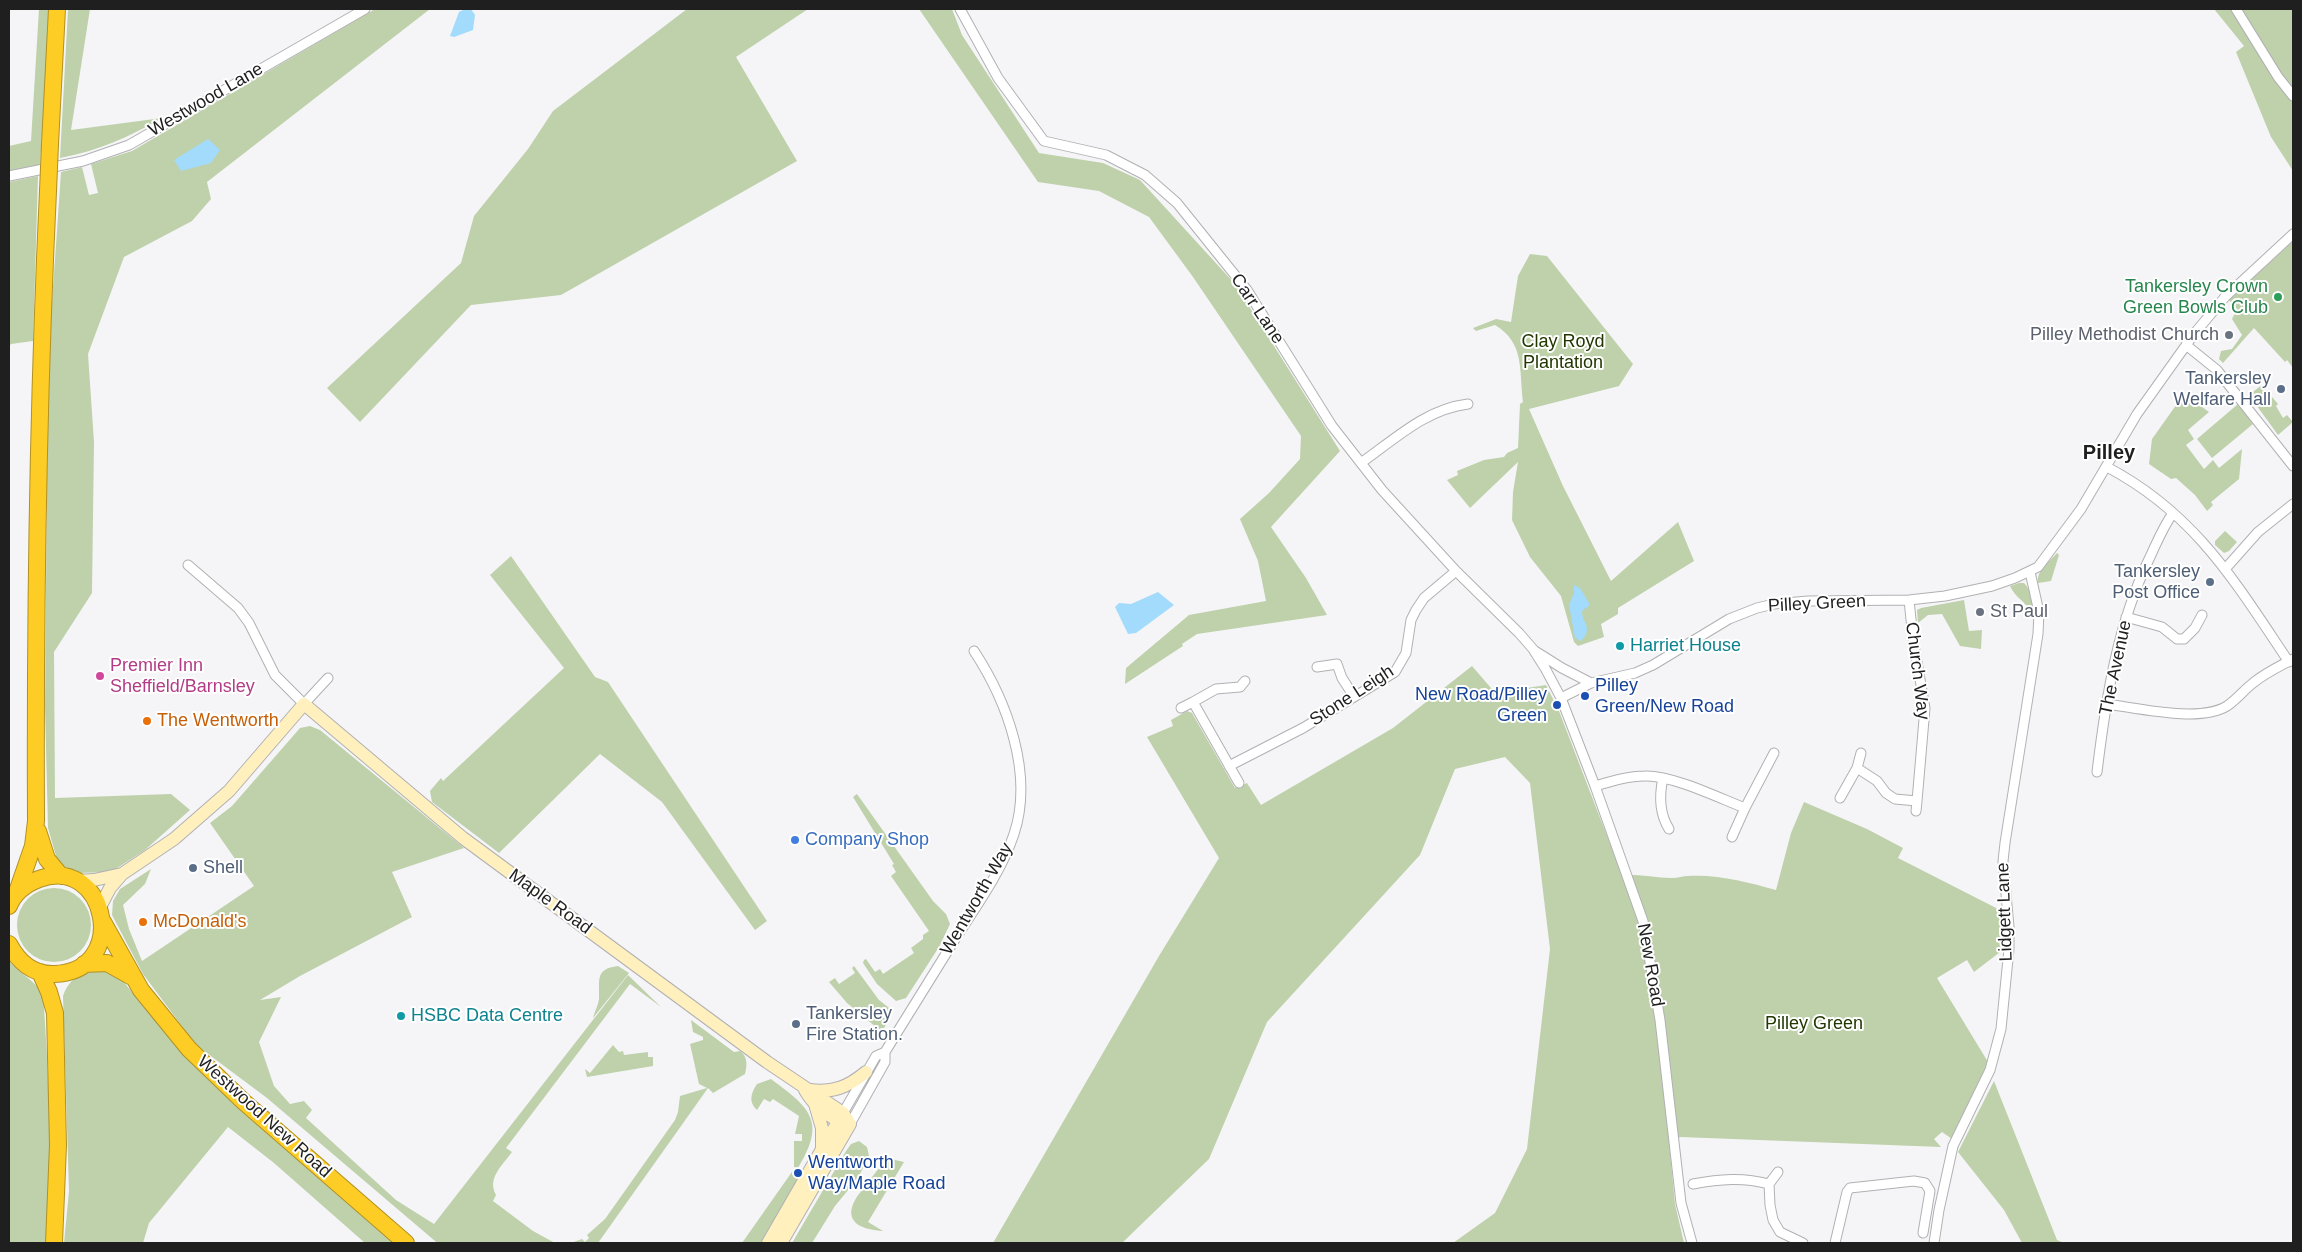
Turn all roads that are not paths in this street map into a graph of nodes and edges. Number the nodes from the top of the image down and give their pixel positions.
1 (57, 9) edge
2 (365, 9) edge
3 (960, 9) edge
4 (2236, 9) edge
5 (2293, 96) edge
6 (9, 176) edge
7 (2293, 234) edge
8 (2186, 345) junction
9 (1468, 404) dead end
10 (1361, 462) junction
11 (2293, 466) edge
12 (2107, 467) junction
13 (2293, 504) edge
14 (2173, 513) junction
15 (188, 565) dead end
16 (2226, 568) junction
17 (1456, 571) junction
18 (2030, 572) junction
19 (1910, 600) junction
20 (2202, 615) dead end
21 (2126, 617) junction
22 (1533, 649) junction
23 (974, 651) dead end
24 (2291, 660) edge
25 (1317, 667) dead end
26 (328, 678) dead end
27 (1245, 681) dead end
28 (1591, 683) junction
29 (1353, 695) junction
30 (1561, 698) junction
31 (1193, 702) junction
32 (304, 704) junction
33 (2106, 704) junction
34 (1181, 708) dead end
35 (1774, 753) dead end
36 (1862, 753) dead end
37 (1229, 766) junction
38 (1857, 768) junction
39 (2097, 772) dead end
40 (1663, 778) junction
41 (1239, 783) dead end
42 (1595, 786) junction
43 (1840, 798) dead end
44 (1917, 801) junction
45 (1745, 808) junction
46 (1916, 811) dead end
47 (36, 821) junction
48 (1669, 829) dead end
49 (1732, 837) dead end
50 (122, 874) junction
51 (60, 876) junction
52 (76, 881) junction
53 (11, 901) edge
54 (101, 915) junction
55 (11, 949) edge
56 (77, 968) junction
57 (40, 972) junction
58 (134, 978) junction
59 (55, 1013) junction
60 (885, 1052) junction
61 (866, 1072) junction
62 (805, 1090) junction
63 (815, 1104) junction
64 (844, 1119) junction
65 (821, 1152) junction
66 (1778, 1172) dead end
67 (1694, 1184) dead end
68 (1769, 1184) junction
69 (1923, 1233) dead end
70 (54, 1243) edge
71 (406, 1243) edge
72 (768, 1243) edge
73 (781, 1243) edge
74 (1692, 1243) edge
75 (1803, 1243) edge
76 (1835, 1243) edge
77 (1934, 1243) edge

1 - 47 highway, bridge
2 - 6 street, Westwood Lane
3 - 10 street, Carr Lane
4 - 5 street
7 - 8 street
8 - 11 street
8 - 12 street
9 - 10 street
10 - 17 street, Carr Lane
12 - 14 street
12 - 18 street
13 - 16 street
14 - 16 street
14 - 21 street, The Avenue
15 - 32 street
16 - 24 street
17 - 22 street, Carr Lane
17 - 29 street, Stone Leigh
18 - 19 street, Pilley Green
18 - 77 street, Lidgett Lane
19 - 28 street, Pilley Green
19 - 44 street, Church Way
20 - 21 street
21 - 33 street, The Avenue
22 - 28 street, Carr Lane
22 - 30 street, Carr Lane
23 - 60 street, Wentworth Way
24 - 33 street
25 - 29 street
26 - 32 street
27 - 31 street
28 - 30 street, Pilley Green
29 - 37 street, Stone Leigh
30 - 42 street, New Road
31 - 34 street
31 - 37 street
32 - 50 street
32 - 62 street, Maple Road
33 - 39 street, The Avenue
35 - 45 street
36 - 38 street
37 - 41 street
38 - 43 street
38 - 44 street
40 - 42 street
40 - 45 street
40 - 48 street
42 - 74 street, New Road
44 - 46 street, Church Way
45 - 49 street
47 - 51 highway
47 - 53 highway
50 - 52 street
50 - 54 street
51 - 52 highway
51 - 53 highway
52 - 54 highway, Westwood New Road
54 - 56 highway
54 - 58 highway, Westwood New Road
55 - 57 highway
56 - 57 highway, Westwood New Road
56 - 58 highway, Westwood New Road
56 - 59 highway
57 - 59 highway
58 - 71 highway, Westwood New Road
59 - 70 highway
60 - 61 street, Wentworth Way
60 - 64 street, Wentworth Way
61 - 62 street
61 - 64 street, Wentworth Way
62 - 63 street, Maple Road
62 - 64 street, Maple Road
63 - 64 street, Maple Road
63 - 65 street
64 - 65 street, Wentworth Way
64 - 73 street, Wentworth Way
65 - 72 street, Wentworth Way
66 - 68 street
67 - 68 street
68 - 75 street
69 - 76 street

